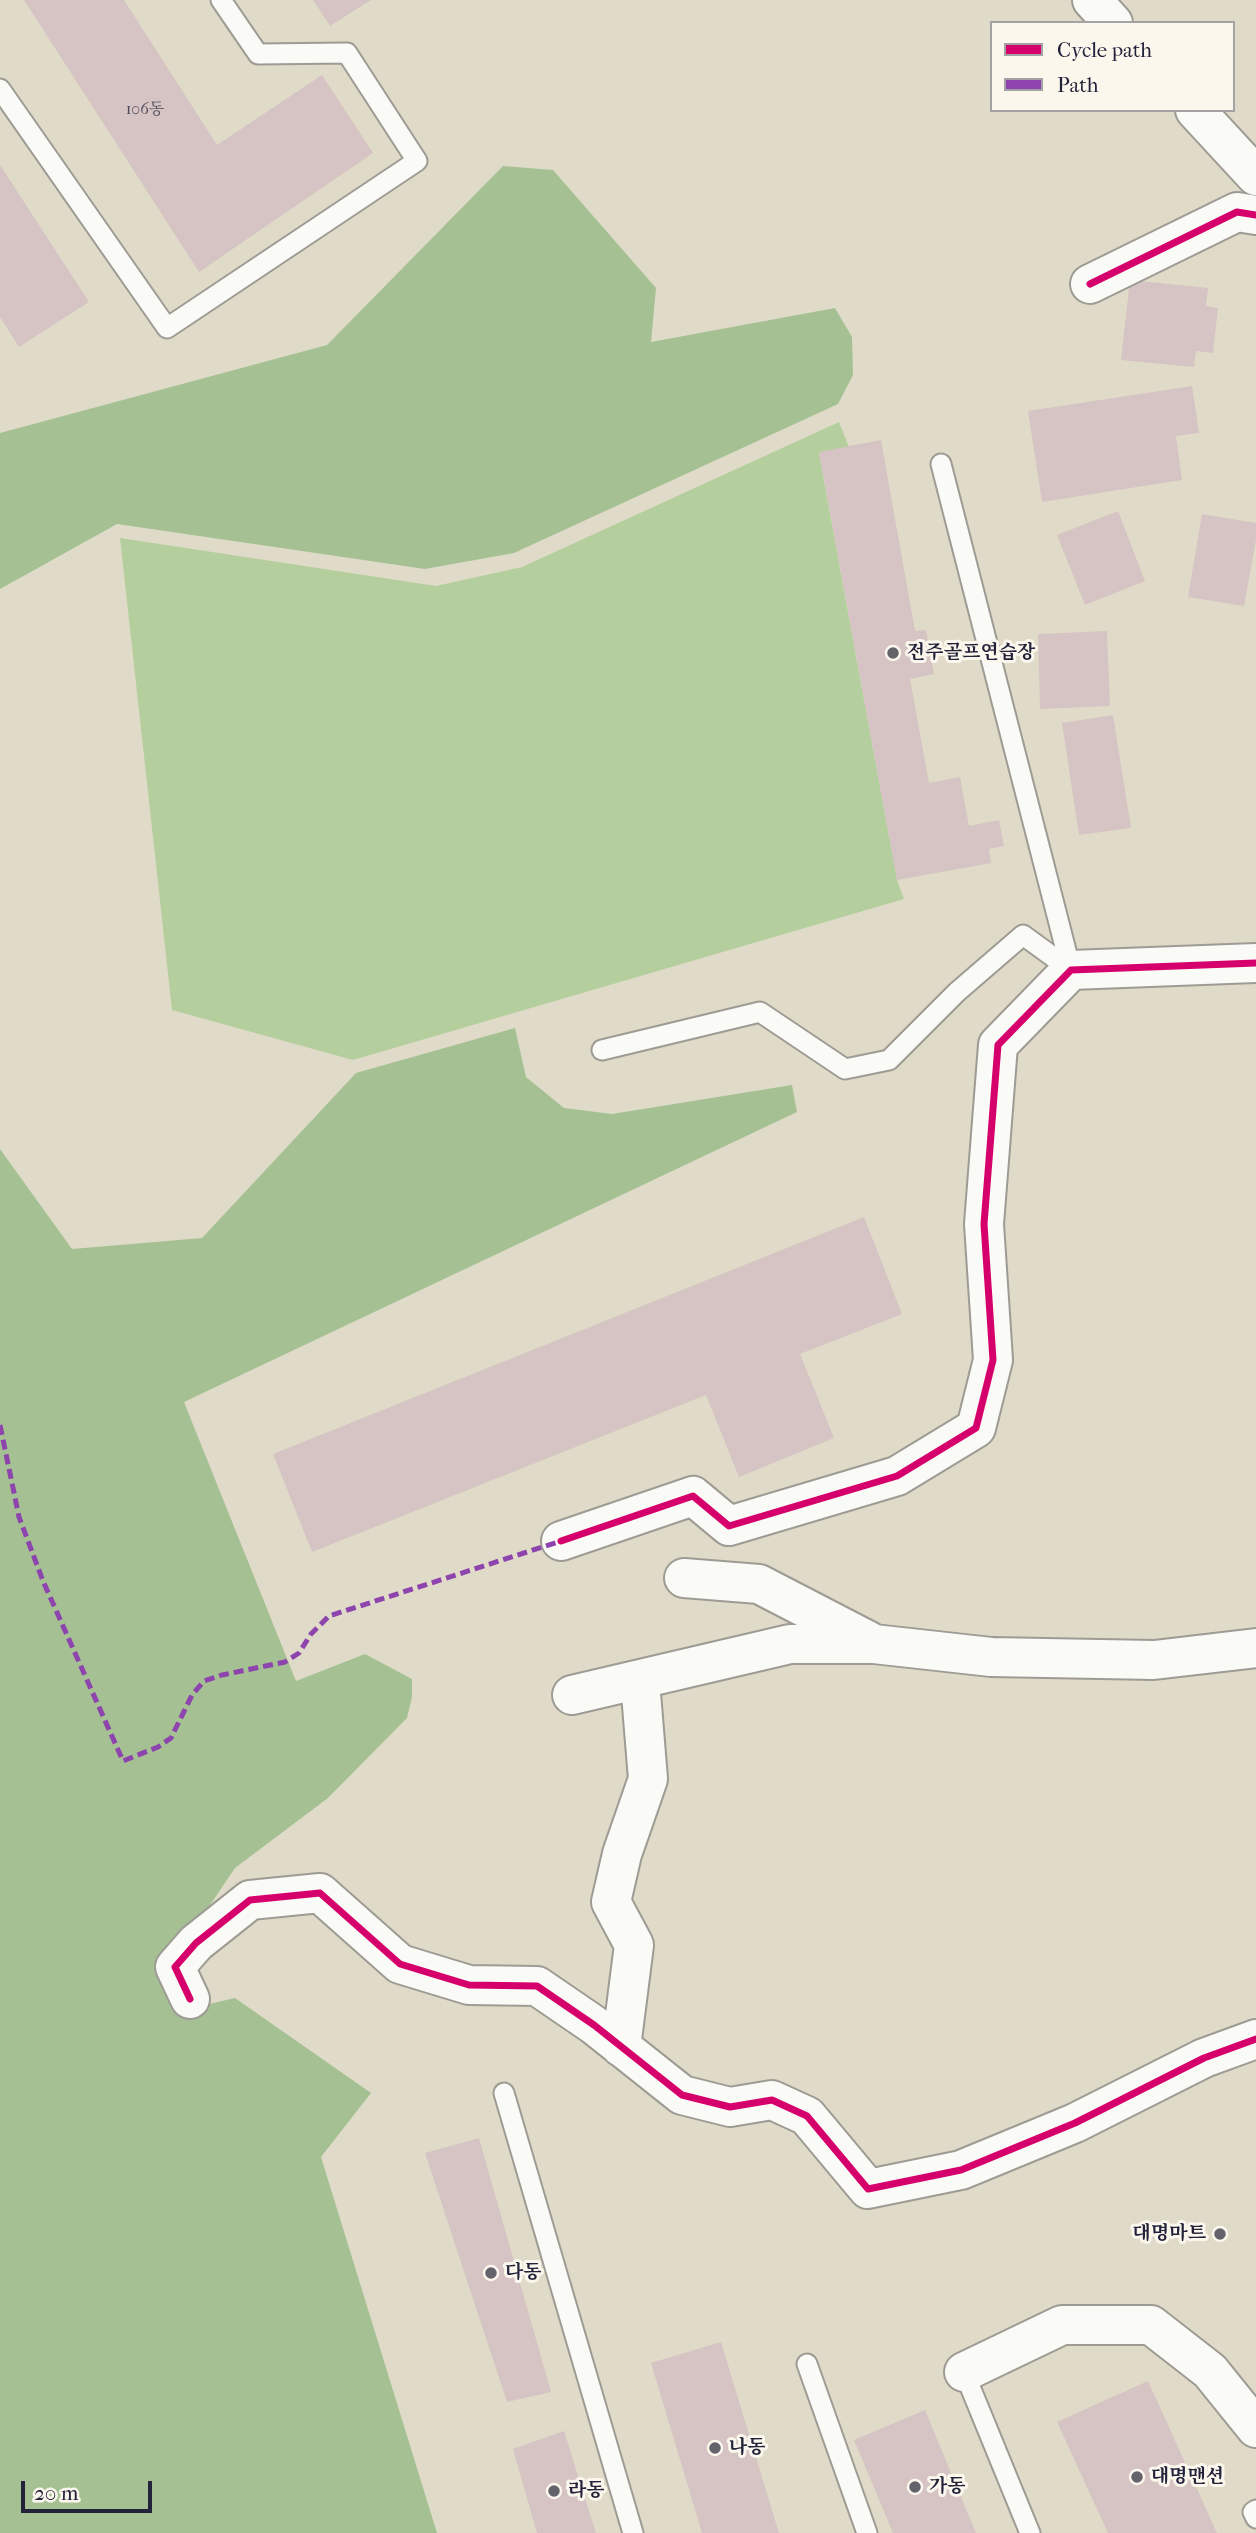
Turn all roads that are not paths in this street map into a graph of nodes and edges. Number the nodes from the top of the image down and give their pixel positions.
1 (221, 0) edge
2 (1092, 0) edge
3 (1111, 21) edge
4 (0, 89) edge
5 (1197, 112) edge
6 (1256, 176) edge
7 (1256, 215) edge
8 (1090, 284) dead end
9 (941, 464) dead end
10 (1256, 963) edge
11 (1071, 970) junction
12 (602, 1050) dead end
13 (561, 1541) dead end
14 (684, 1578) dead end
15 (874, 1644) junction
16 (1256, 1648) edge
17 (640, 1681) junction
18 (572, 1695) dead end
19 (190, 1999) dead end
20 (1256, 2039) edge
21 (621, 2047) junction
22 (503, 2093) dead end
23 (807, 2364) dead end
24 (964, 2372) joint
25 (1256, 2428) edge
26 (1256, 2510) edge
27 (1256, 2518) edge
28 (633, 2533) edge
29 (867, 2533) edge
30 (1030, 2533) edge

1 - 4 lane
2 - 3 street
5 - 6 street
7 - 8 street
9 - 11 lane
10 - 11 street
11 - 12 lane
11 - 13 street
14 - 15 street
15 - 16 street
15 - 17 street
17 - 18 street
17 - 21 street
19 - 21 street
20 - 21 street
22 - 28 lane
23 - 29 lane
24 - 25 street
24 - 30 lane
26 - 27 lane

